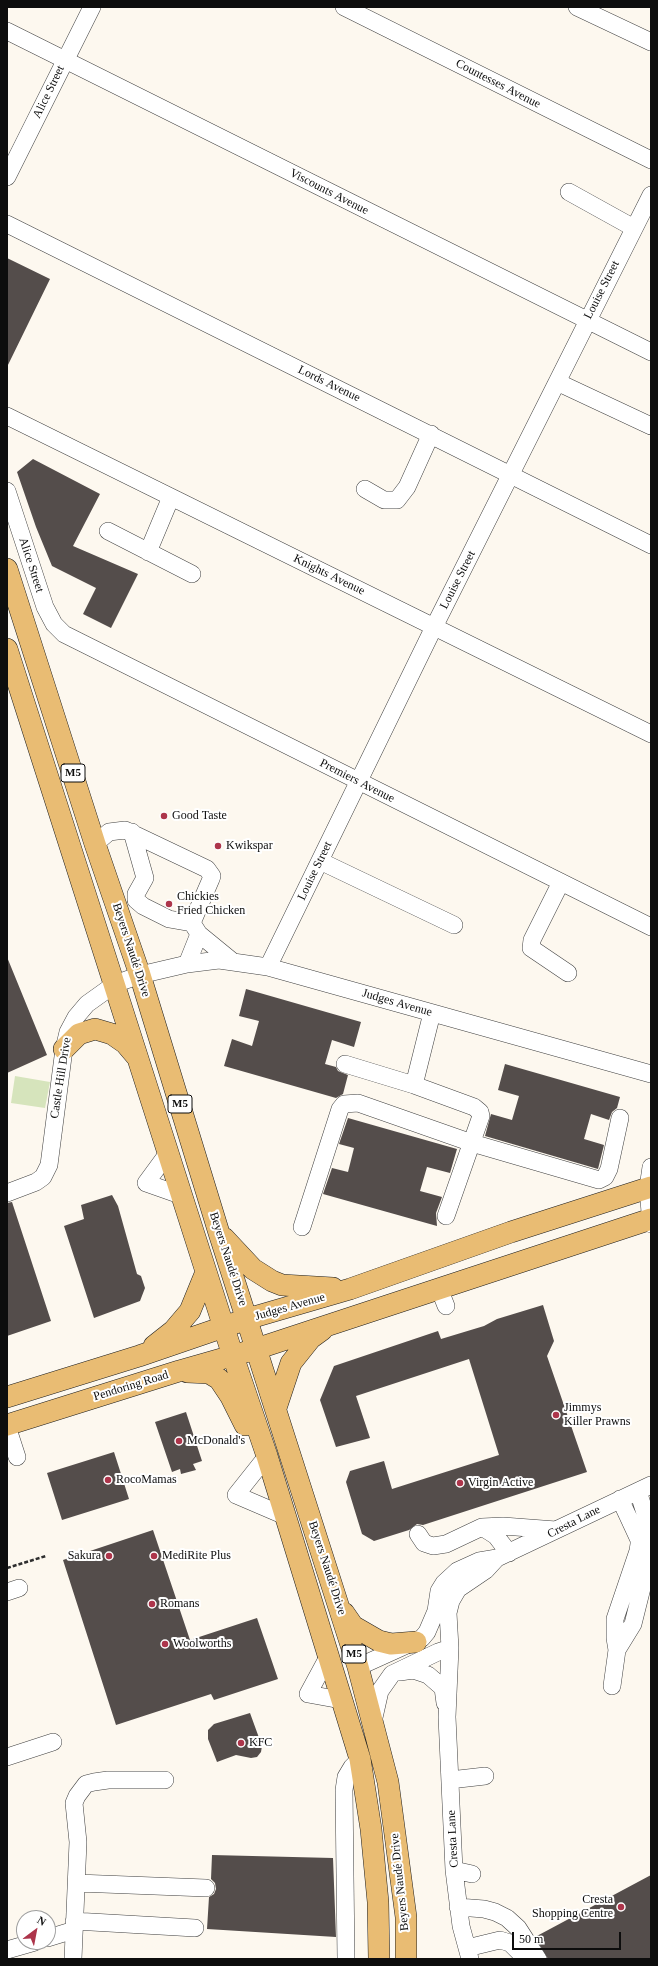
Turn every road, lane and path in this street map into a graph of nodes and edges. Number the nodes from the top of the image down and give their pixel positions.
1 (92, 7) edge
2 (344, 7) edge
3 (577, 7) edge
4 (7, 31) edge
5 (651, 42) edge
6 (65, 60) junction
7 (651, 160) edge
8 (7, 177) edge
9 (569, 192) dead end
10 (651, 195) edge
11 (7, 224) edge
12 (634, 228) junction
13 (587, 320) junction
14 (651, 352) edge
15 (557, 382) junction
16 (7, 416) edge
17 (651, 426) edge
18 (431, 434) junction
19 (511, 474) junction
20 (365, 489) dead end
21 (7, 491) edge
22 (171, 497) junction
23 (108, 531) dead end
24 (651, 545) edge
25 (148, 552) junction
26 (7, 569) edge
27 (192, 574) dead end
28 (434, 627) junction
29 (64, 634) joint
30 (7, 649) edge
31 (651, 734) edge
32 (359, 782) junction
33 (132, 832) junction
34 (96, 844) junction
35 (320, 861) junction
36 (560, 882) junction
37 (454, 926) dead end
38 (651, 927) edge
39 (196, 928) junction
40 (232, 961) junction
41 (187, 964) junction
42 (268, 967) junction
43 (568, 974) dead end
44 (140, 975) junction
45 (115, 984) junction
46 (432, 1013) junction
47 (64, 1049) junction
48 (139, 1059) junction
49 (345, 1064) dead end
50 (651, 1074) edge
51 (414, 1085) junction
52 (620, 1118) dead end
53 (472, 1143) junction
54 (168, 1153) junction
55 (651, 1167) edge
56 (649, 1188) edge
57 (7, 1193) edge
58 (183, 1196) junction
59 (446, 1216) dead end
60 (651, 1220) edge
61 (302, 1227) dead end
62 (219, 1233) junction
63 (206, 1272) junction
64 (350, 1289) junction
65 (247, 1319) junction
66 (328, 1324) junction
67 (224, 1327) junction
68 (256, 1349) junction
69 (138, 1356) junction
70 (233, 1356) junction
71 (179, 1371) junction
72 (7, 1397) edge
73 (276, 1408) junction
74 (7, 1426) edge
75 (266, 1453) junction
76 (16, 1457) dead end
77 (644, 1488) edge
78 (620, 1499) junction
79 (285, 1516) junction
80 (482, 1527) junction
81 (558, 1530) junction
82 (418, 1534) dead end
83 (46, 1556) dead end
84 (503, 1556) junction
85 (7, 1568) edge
86 (340, 1607) junction
87 (436, 1611) junction
88 (416, 1642) junction
89 (622, 1643) junction
90 (444, 1650) junction
91 (328, 1657) junction
92 (358, 1667) junction
93 (392, 1674) junction
94 (612, 1686) dead end
95 (443, 1688) junction
96 (341, 1700) junction
97 (447, 1717) junction
98 (373, 1722) junction
99 (54, 1742) dead end
100 (7, 1757) edge
101 (360, 1759) junction
102 (485, 1776) dead end
103 (165, 1780) dead end
104 (450, 1780) junction
105 (454, 1870) junction
106 (472, 1874) dead end
107 (77, 1883) junction
108 (206, 1888) dead end
109 (458, 1907) junction
110 (74, 1919) junction
111 (195, 1928) dead end
112 (56, 1932) edge
113 (468, 1953) edge
114 (73, 1959) edge
115 (346, 1959) edge
116 (379, 1959) edge
117 (406, 1959) edge
118 (526, 1959) edge
119 (538, 1959) edge

1 - 6 street, Alice Street
2 - 7 street, Countesses Avenue
3 - 5 street
4 - 6 street, Viscounts Avenue
6 - 8 street, Alice Street
6 - 13 street, Viscounts Avenue
9 - 12 street
10 - 12 street, Louise Street
11 - 18 street, Lords Avenue
12 - 13 street, Louise Street
13 - 14 street, Viscounts Avenue
13 - 15 street, Louise Street
15 - 17 street
15 - 19 street, Louise Street
16 - 22 street, Knights Avenue
18 - 19 street, Lords Avenue
18 - 20 street
19 - 24 street, Lords Avenue
19 - 28 street, Louise Street
21 - 29 street, Alice Street
22 - 25 street
22 - 28 street, Knights Avenue
23 - 25 street
25 - 27 street
26 - 34 main road, Beyers Naudé Drive / M5
28 - 31 street, Knights Avenue
28 - 32 street, Louise Street
29 - 32 street, Premiers Avenue
30 - 45 main road, Beyers Naudé Drive / M5
32 - 35 street, Louise Street
32 - 36 street, Premiers Avenue
33 - 34 street
33 - 39 street
33 - 39 street
34 - 44 main road, Beyers Naudé Drive / M5
35 - 37 street
35 - 42 street, Louise Street
36 - 38 street, Premiers Avenue
36 - 43 street
39 - 40 street
39 - 41 street
40 - 41 street, Judges Avenue
40 - 42 street, Judges Avenue
41 - 44 street, Judges Avenue
42 - 46 street, Judges Avenue
44 - 45 street, Castle Hill Drive
44 - 62 main road, Beyers Naudé Drive / M5
45 - 47 street, Castle Hill Drive
45 - 48 main road, Beyers Naudé Drive / M5
46 - 50 street, Judges Avenue
46 - 51 street
47 - 48 main road
47 - 57 street, Castle Hill Drive
48 - 54 main road, Beyers Naudé Drive / M5
49 - 51 street
51 - 53 street
52 - 53 street
53 - 59 street
53 - 61 street
54 - 58 main road, Beyers Naudé Drive / M5
54 - 58 street
55 - 56 street
56 - 60 street
56 - 64 main road, Judges Avenue
58 - 63 main road, Beyers Naudé Drive / M5
60 - 66 main road
62 - 64 main road
62 - 65 main road, Beyers Naudé Drive / M5
63 - 67 main road, Beyers Naudé Drive / M5
63 - 69 main road
64 - 65 main road, Judges Avenue
65 - 67 main road
65 - 68 main road, Beyers Naudé Drive / M5
66 - 68 main road
66 - 73 main road
67 - 69 main road
67 - 70 main road, Beyers Naudé Drive / M5
68 - 70 main road, Pendoring Road
68 - 73 main road, Beyers Naudé Drive / M5
69 - 72 main road
70 - 71 main road, Pendoring Road
70 - 75 main road, Beyers Naudé Drive / M5
71 - 74 main road, Pendoring Road
71 - 75 main road
73 - 86 main road, Beyers Naudé Drive / M5
74 - 76 street
75 - 79 main road, Beyers Naudé Drive / M5
75 - 79 street
77 - 78 street, Cresta Lane
77 - 89 street
78 - 81 street, Cresta Lane
78 - 89 street
79 - 91 main road, Beyers Naudé Drive / M5
80 - 81 street
80 - 82 street
80 - 84 street
81 - 84 street, Cresta Lane
83 - 85 path
84 - 87 street, Cresta Lane
84 - 90 street, Cresta Lane
86 - 88 main road
86 - 92 main road, Beyers Naudé Drive / M5
87 - 88 street, Cresta Lane
87 - 90 street, Cresta Lane
88 - 92 street, Cresta Lane
89 - 94 street
90 - 93 street
90 - 95 street, Cresta Lane
90 - 97 street, Cresta Lane
91 - 96 main road, Beyers Naudé Drive / M5
91 - 96 street
92 - 98 main road, Beyers Naudé Drive / M5
92 - 101 main road
93 - 95 street
93 - 98 street
95 - 97 street, Cresta Lane
96 - 101 main road, Beyers Naudé Drive / M5
97 - 104 street, Cresta Lane
98 - 117 main road, Beyers Naudé Drive / M5
99 - 100 street
101 - 115 street
101 - 116 main road, Beyers Naudé Drive / M5
102 - 104 street
103 - 107 street
104 - 105 street, Cresta Lane
105 - 106 street
105 - 109 street, Cresta Lane
107 - 108 street
107 - 110 street
109 - 113 street, Cresta Lane
109 - 119 street
110 - 111 street
110 - 112 street
110 - 114 street
113 - 118 street

